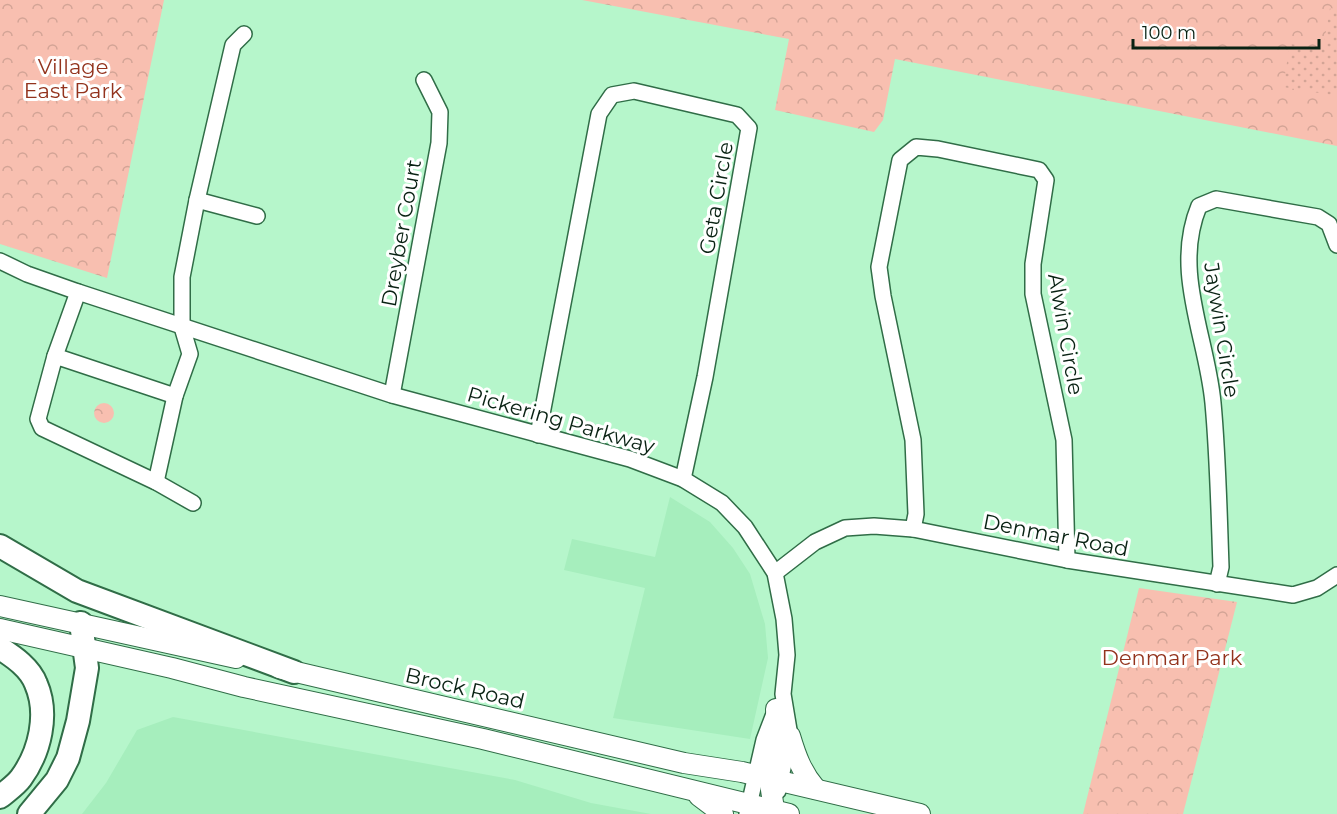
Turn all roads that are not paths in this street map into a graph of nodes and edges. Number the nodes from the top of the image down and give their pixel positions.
1 (244, 34) dead end
2 (424, 80) dead end
3 (197, 200) junction
4 (257, 216) dead end
5 (1337, 245) edge
6 (0, 261) edge
7 (78, 292) junction
8 (182, 327) junction
9 (55, 356) junction
10 (175, 396) junction
11 (392, 396) junction
12 (538, 435) junction
13 (683, 479) junction
14 (156, 482) junction
15 (193, 503) dead end
16 (913, 529) junction
17 (0, 546) edge
18 (1067, 560) junction
19 (775, 573) junction
20 (1337, 575) edge
21 (1217, 584) junction
22 (0, 606) edge
23 (81, 623) junction
24 (0, 629) edge
25 (0, 648) edge
26 (85, 648) junction
27 (294, 672) junction
28 (780, 702) junction
29 (789, 736) junction
30 (768, 777) junction
31 (816, 789) junction
32 (692, 791) junction
33 (0, 797) edge
34 (748, 808) edge
35 (778, 813) edge
36 (28, 814) edge
37 (723, 814) edge
38 (920, 814) edge

1 - 3 street
2 - 11 street, Dreyber Court
3 - 4 street
3 - 8 street
5 - 21 street, Jaywin Circle
6 - 7 street, Pickering Parkway
7 - 8 street, Pickering Parkway
7 - 9 street
8 - 10 street
8 - 11 street, Pickering Parkway
9 - 10 street
9 - 14 street
10 - 14 street
11 - 12 street, Pickering Parkway
12 - 13 street, Pickering Parkway
12 - 13 street, Geta Circle
13 - 19 street, Pickering Parkway
14 - 15 street
16 - 18 street, Denmar Road
16 - 18 street, Alwin Circle
16 - 19 street, Denmar Road
17 - 27 highway
18 - 21 street, Denmar Road
19 - 28 street, Pickering Parkway
20 - 21 street, Denmar Road
22 - 23 main road, Brock Road
23 - 26 highway
23 - 27 main road, Brock Road
24 - 26 main road
25 - 33 highway
26 - 32 main road
26 - 36 highway
27 - 30 main road, Brock Road
28 - 29 street, Pickering Parkway
28 - 30 main road
29 - 30 street, Pickering Parkway
29 - 31 main road
30 - 31 main road, Brock Road
30 - 34 street, Pickering Parkway
30 - 35 main road
31 - 38 main road, Brock Road
32 - 34 main road
32 - 37 main road
34 - 35 main road

